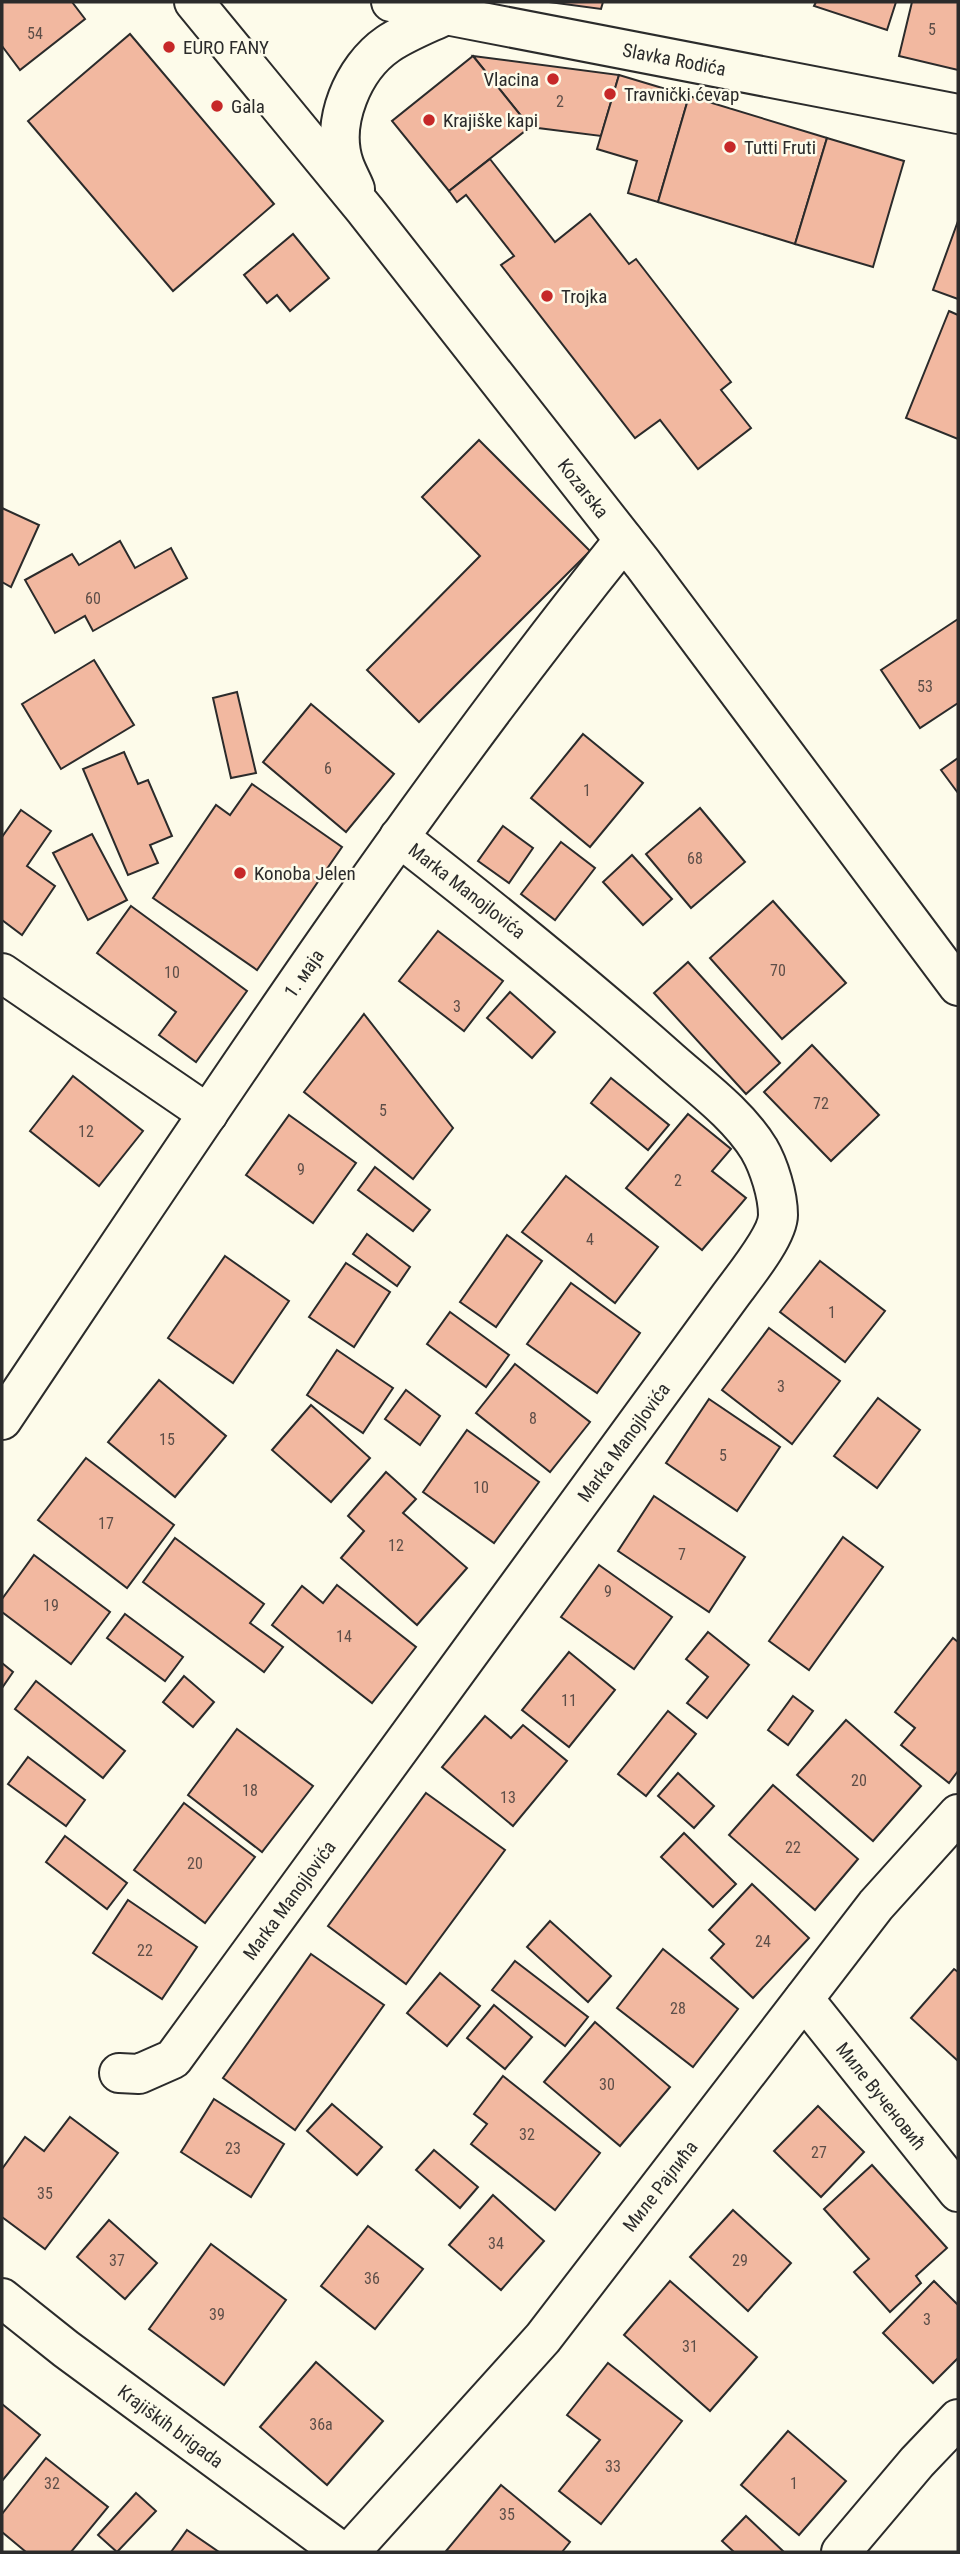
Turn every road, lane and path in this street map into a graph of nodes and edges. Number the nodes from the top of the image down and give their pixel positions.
1 (194, 2) edge
2 (391, 2) edge
3 (446, 15) junction
4 (958, 114) edge
5 (365, 210) junction
6 (624, 540) junction
7 (399, 837) junction
8 (2, 973) edge
9 (958, 986) edge
10 (208, 1114) junction
11 (2, 1420) edge
12 (958, 1814) edge
13 (804, 1999) junction
14 (119, 2073) dead end
15 (958, 2192) edge
16 (2, 2298) edge
17 (958, 2419) edge
18 (342, 2552) edge
19 (350, 2552) edge
20 (841, 2552) edge

1 - 5 street, Kozarska
2 - 3 street, Slavka Rodića
3 - 4 street, Slavka Rodića
3 - 5 street
5 - 6 street, Kozarska
6 - 7 street, 1. маја
6 - 9 street, Kozarska
7 - 10 street, 1. маја
7 - 14 street, Marka Manojlovića
8 - 10 street
10 - 11 street, 1. маја
12 - 13 street, Миле Рајлића
13 - 15 street, Миле Вученовић
13 - 19 street, Миле Рајлића
16 - 18 street, Krajiških brigada
17 - 20 street

